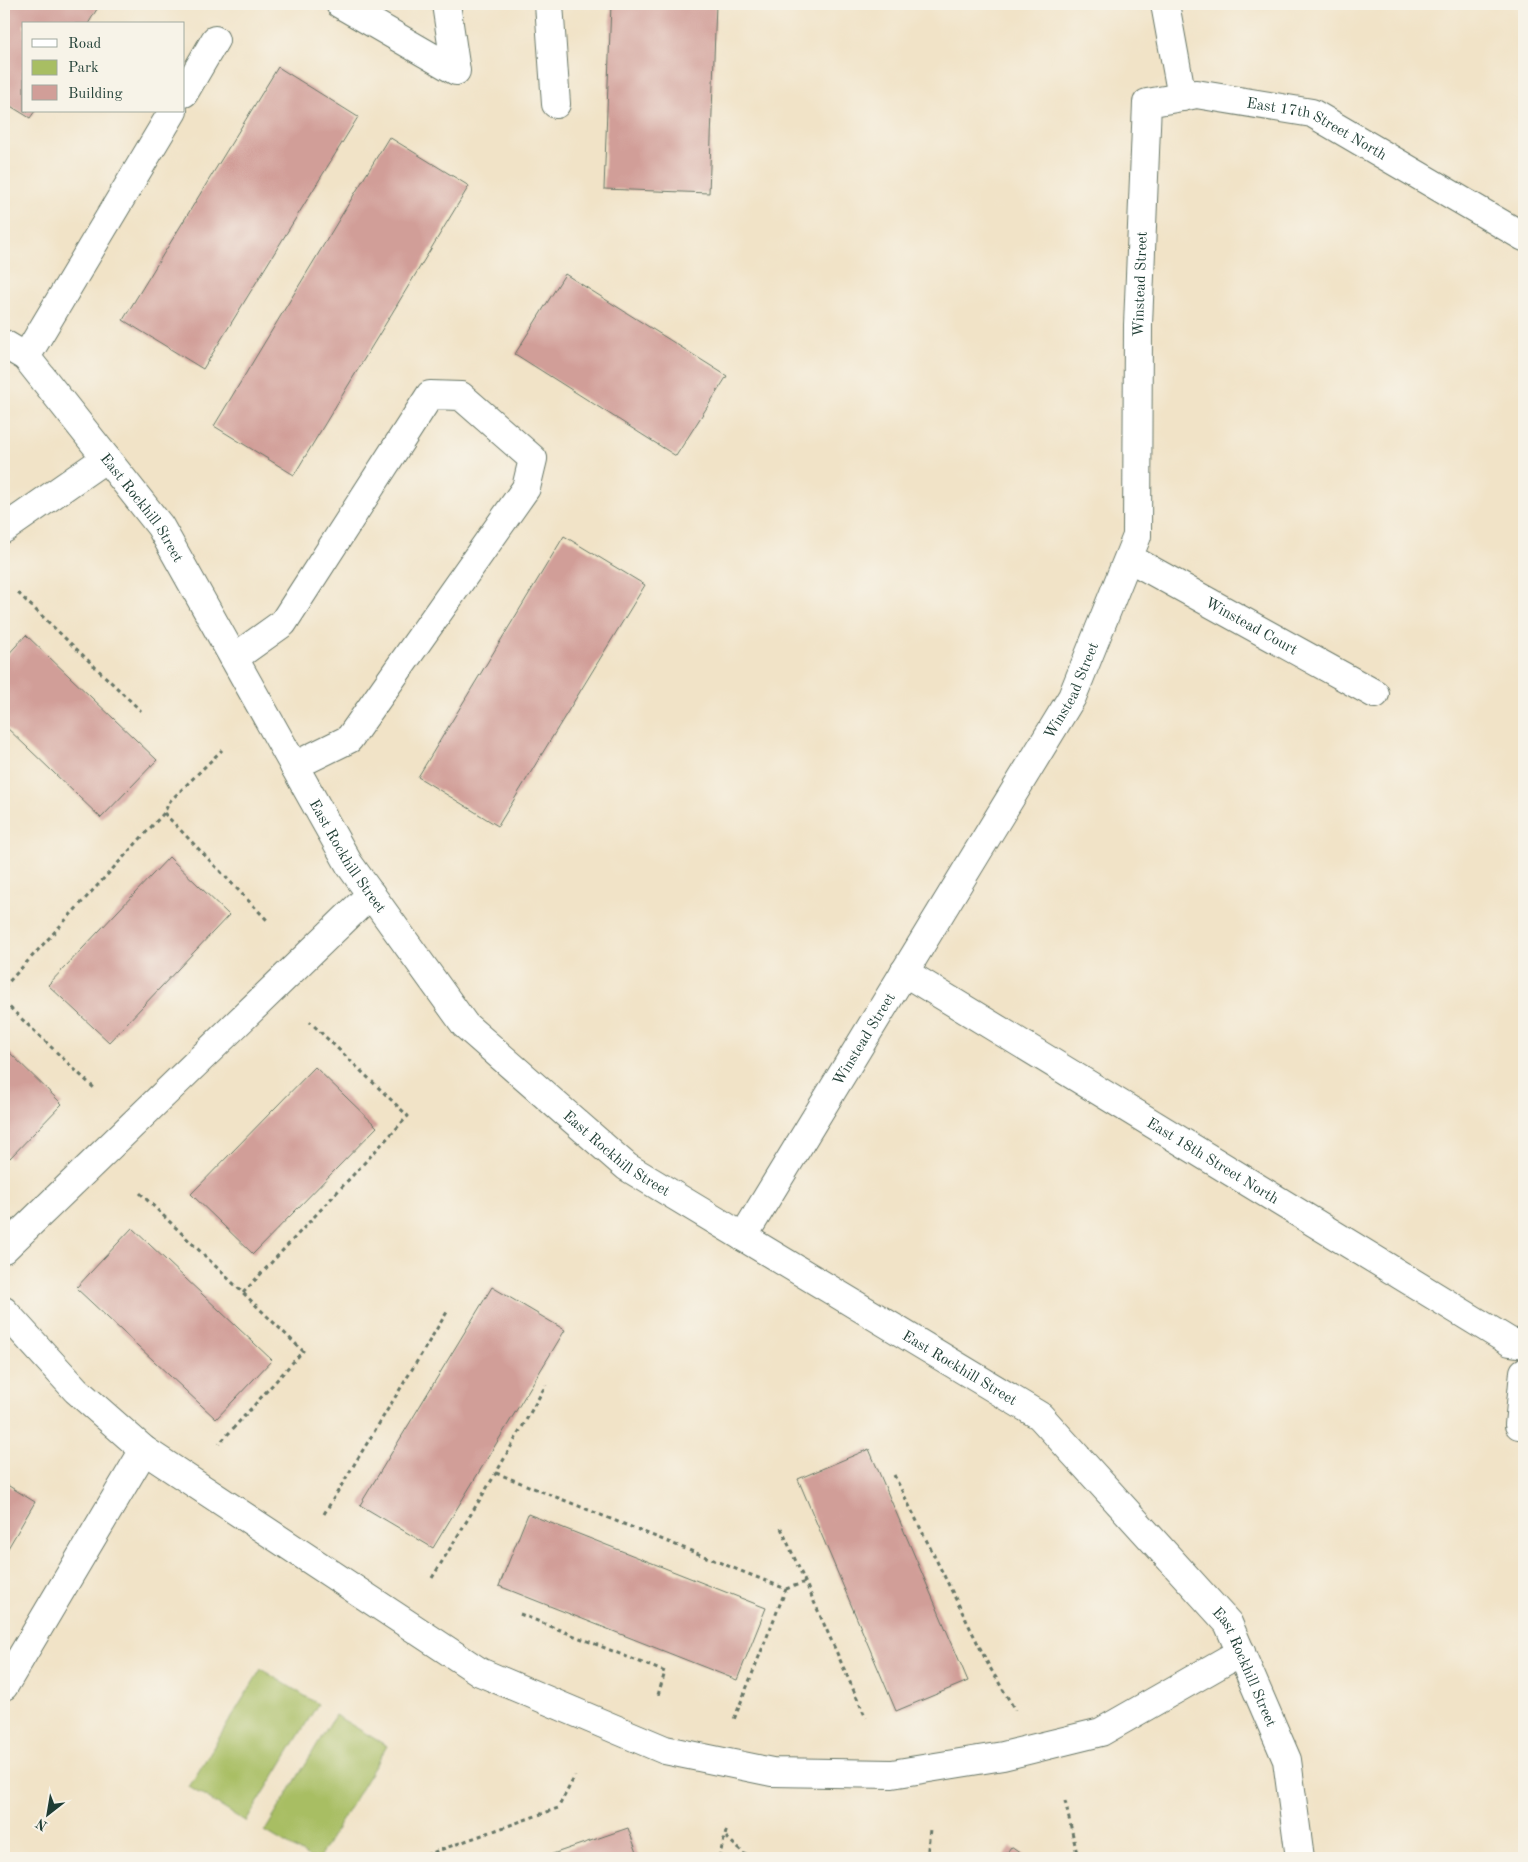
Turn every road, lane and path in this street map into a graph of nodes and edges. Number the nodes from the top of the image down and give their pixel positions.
1 (340, 4) edge
2 (446, 4) edge
3 (549, 4) edge
4 (1165, 4) edge
5 (215, 40) dead end
6 (185, 91) edge
7 (1182, 97) junction
8 (556, 104) dead end
9 (172, 112) edge
10 (1524, 237) edge
11 (15, 351) edge
12 (106, 458) junction
13 (4, 529) edge
14 (1128, 558) junction
15 (18, 593) dead end
16 (234, 658) junction
17 (1375, 694) dead end
18 (142, 712) dead end
19 (222, 750) dead end
20 (294, 766) junction
21 (7, 783) dead end
22 (4, 789) edge
23 (164, 813) junction
24 (371, 894) junction
25 (268, 921) dead end
26 (904, 972) junction
27 (4, 987) edge
28 (4, 1002) edge
29 (310, 1022) dead end
30 (94, 1088) dead end
31 (140, 1194) dead end
32 (743, 1237) junction
33 (4, 1249) edge
34 (243, 1293) junction
35 (4, 1312) edge
36 (447, 1312) dead end
37 (1524, 1344) edge
38 (1524, 1372) edge
39 (546, 1385) dead end
40 (1519, 1425) dead end
41 (219, 1444) dead end
42 (144, 1450) junction
43 (496, 1473) junction
44 (894, 1475) dead end
45 (324, 1514) dead end
46 (781, 1528) dead end
47 (432, 1578) dead end
48 (805, 1582) junction
49 (786, 1589) junction
50 (520, 1614) dead end
51 (1241, 1652) junction
52 (4, 1686) edge
53 (658, 1695) dead end
54 (1015, 1710) dead end
55 (866, 1718) dead end
56 (733, 1722) dead end
57 (575, 1776) dead end
58 (1065, 1801) dead end
59 (727, 1828) dead end
60 (930, 1829) dead end
61 (726, 1837) junction
62 (426, 1856) dead end
63 (719, 1858) edge
64 (749, 1858) edge
65 (927, 1858) edge
66 (1078, 1858) edge
67 (1300, 1858) edge

1 - 2 street
3 - 8 street
4 - 7 street
5 - 6 street
7 - 10 street, East 17th Street North
7 - 14 street, Winstead Street
9 - 11 street
11 - 12 street, East Rockhill Street
12 - 13 street
12 - 16 street, East Rockhill Street
14 - 17 street, Winstead Court
14 - 26 street, Winstead Street
15 - 18 path
16 - 20 street, East Rockhill Street
16 - 20 street
19 - 23 path
20 - 24 street, East Rockhill Street
21 - 22 path
23 - 25 path
23 - 27 path
24 - 32 street, East Rockhill Street
24 - 33 street
26 - 32 street, Winstead Street
26 - 37 street, East 18th Street North
28 - 30 path
29 - 34 path
31 - 34 path
32 - 51 street, East Rockhill Street
34 - 41 path
35 - 42 street
36 - 45 path
38 - 40 street
39 - 43 path
42 - 51 street
42 - 52 street
43 - 47 path
43 - 49 path
44 - 54 path
46 - 48 path
48 - 49 path
48 - 55 path
49 - 56 path
50 - 53 path
51 - 67 street, East Rockhill Street
57 - 62 path
58 - 66 path
59 - 61 path
60 - 65 path
61 - 63 path
61 - 64 path

